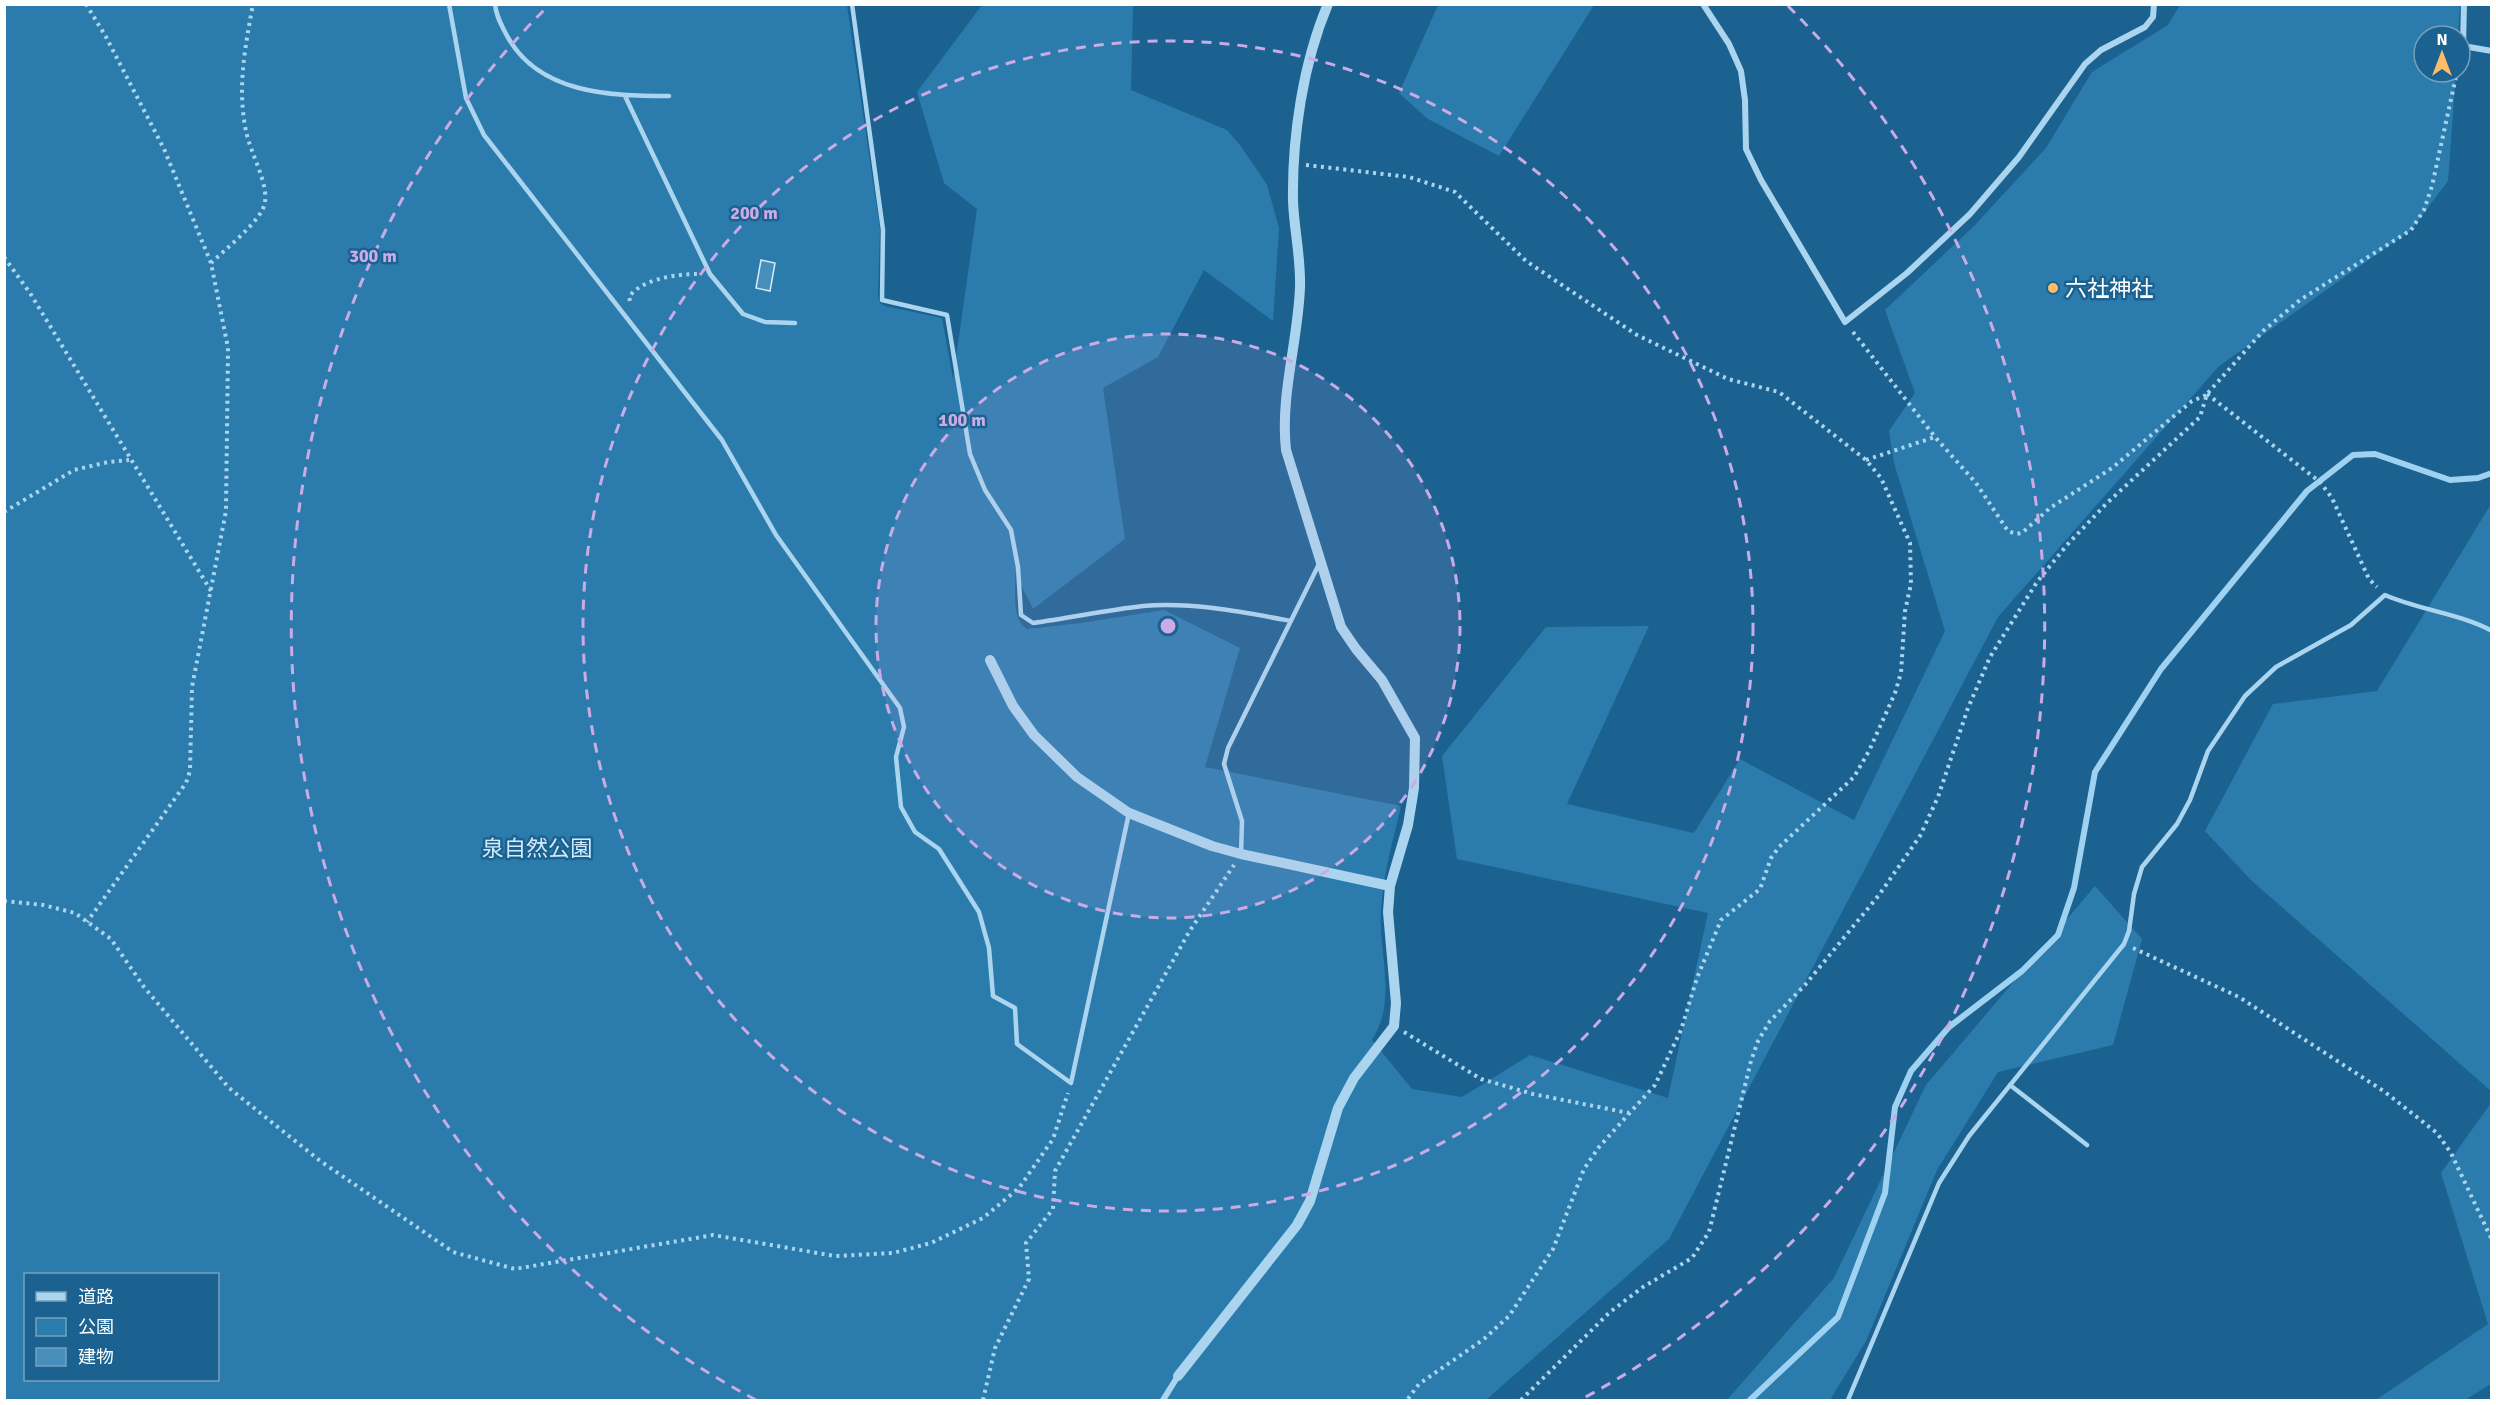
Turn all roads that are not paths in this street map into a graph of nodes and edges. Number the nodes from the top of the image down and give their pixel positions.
1 (449, 4) edge
2 (495, 4) edge
3 (852, 4) edge
4 (1328, 4) edge
5 (1703, 4) edge
6 (2154, 4) edge
7 (2464, 4) edge
8 (2492, 51) edge
9 (625, 96) junction
10 (669, 96) dead end
11 (795, 323) dead end
12 (1321, 560) junction
13 (1291, 621) junction
14 (2492, 631) edge
15 (990, 660) dead end
16 (1129, 813) junction
17 (1241, 854) junction
18 (1390, 886) junction
19 (2010, 1085) junction
20 (2087, 1146) dead end
21 (1178, 1376) joint
22 (1163, 1401) edge
23 (1848, 1401) edge

1 - 16 lane
2 - 9 lane
3 - 13 lane
4 - 12 street
5 - 6 street
7 - 8 street
9 - 10 lane
9 - 11 lane
12 - 13 lane
12 - 18 street
13 - 17 lane
14 - 19 lane
15 - 16 street
16 - 17 street
17 - 18 street
18 - 21 street
19 - 20 lane
19 - 23 lane
21 - 22 street

